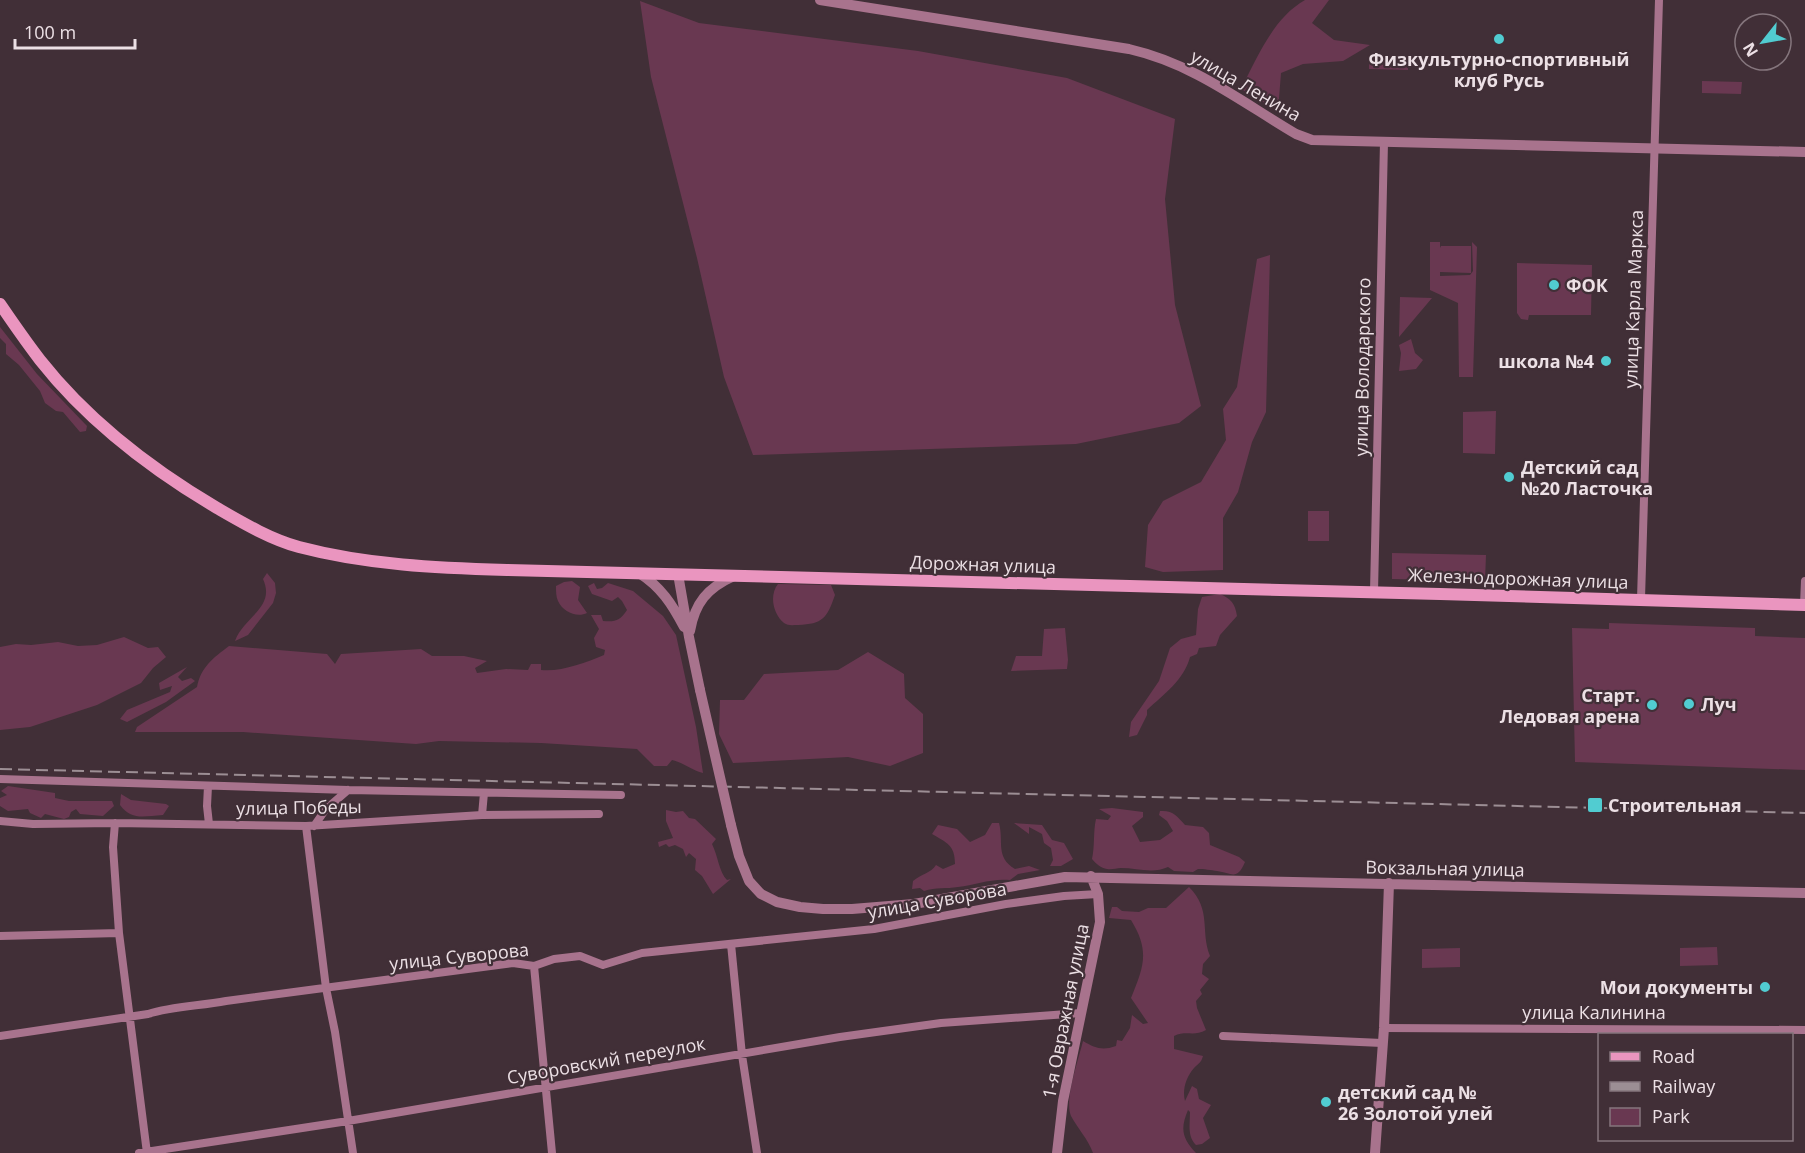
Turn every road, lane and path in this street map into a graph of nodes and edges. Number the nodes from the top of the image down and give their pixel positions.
1 (820, 0) edge
2 (1659, 0) edge
3 (1384, 142) junction
4 (1653, 149) junction
5 (1805, 152) edge
6 (0, 304) edge
7 (639, 573) junction
8 (678, 574) junction
9 (736, 575) junction
10 (1805, 582) edge
11 (1230, 589) joint
12 (1374, 592) junction
13 (1641, 599) junction
14 (1805, 605) edge
15 (689, 637) junction
16 (0, 779) edge
17 (208, 786) junction
18 (348, 790) junction
19 (484, 793) junction
20 (621, 795) dead end
21 (599, 813) dead end
22 (482, 815) junction
23 (0, 821) edge
24 (116, 823) junction
25 (209, 824) junction
26 (310, 826) junction
27 (1088, 877) junction
28 (1389, 883) junction
29 (1805, 893) edge
30 (1098, 894) junction
31 (119, 933) junction
32 (0, 936) edge
33 (731, 944) junction
34 (534, 966) junction
35 (326, 988) junction
36 (1080, 1013) junction
37 (129, 1017) junction
38 (1384, 1028) junction
39 (1805, 1030) edge
40 (0, 1036) edge
41 (1223, 1036) dead end
42 (1382, 1042) junction
43 (742, 1055) junction
44 (545, 1087) junction
45 (348, 1121) junction
46 (144, 1153) edge
47 (353, 1153) edge
48 (552, 1153) edge
49 (757, 1153) edge
50 (1057, 1153) edge
51 (1375, 1153) edge

1 - 3 street, улица Ленина
2 - 4 street, улица Карла Маркса
3 - 4 street, улица Ленина
3 - 12 street, улица Володарского
4 - 5 street, улица Ленина
4 - 13 street, улица Карла Маркса
6 - 7 main road, Дорожная улица
7 - 8 main road, Дорожная улица
7 - 15 street
8 - 9 main road, Дорожная улица
8 - 15 street, Вокзальная улица
9 - 11 main road, Дорожная улица
9 - 15 street
10 - 14 street
11 - 12 main road, Железнодорожная улица
12 - 13 main road, Железнодорожная улица
13 - 14 main road, Железнодорожная улица
15 - 27 street, Вокзальная улица, bridge
16 - 17 street
17 - 18 street
17 - 25 street
18 - 19 street
18 - 26 street
19 - 20 street
19 - 22 street
21 - 22 street, улица Победы
22 - 26 street, улица Победы
23 - 24 street, улица Победы
24 - 25 street, улица Победы
24 - 31 street
25 - 26 street, улица Победы
26 - 35 street
27 - 28 street, Вокзальная улица
27 - 30 street, 1-я Овражная улица
28 - 29 street, Вокзальная улица
28 - 38 street
30 - 33 street, улица Суворова
30 - 36 street, 1-я Овражная улица
31 - 32 street
31 - 37 street
33 - 34 street, улица Суворова
33 - 43 street
34 - 35 street, улица Суворова
34 - 44 street
35 - 37 street, улица Суворова
35 - 45 street
36 - 43 street, Суворовский переулок
36 - 50 street, 1-я Овражная улица
37 - 40 street, улица Суворова
37 - 46 street
38 - 39 street, улица Калинина
38 - 42 street
41 - 42 street
42 - 51 street
43 - 44 street, Суворовский переулок
43 - 49 street
44 - 45 street, Суворовский переулок
44 - 48 street
45 - 46 street, Суворовский переулок
45 - 47 street

